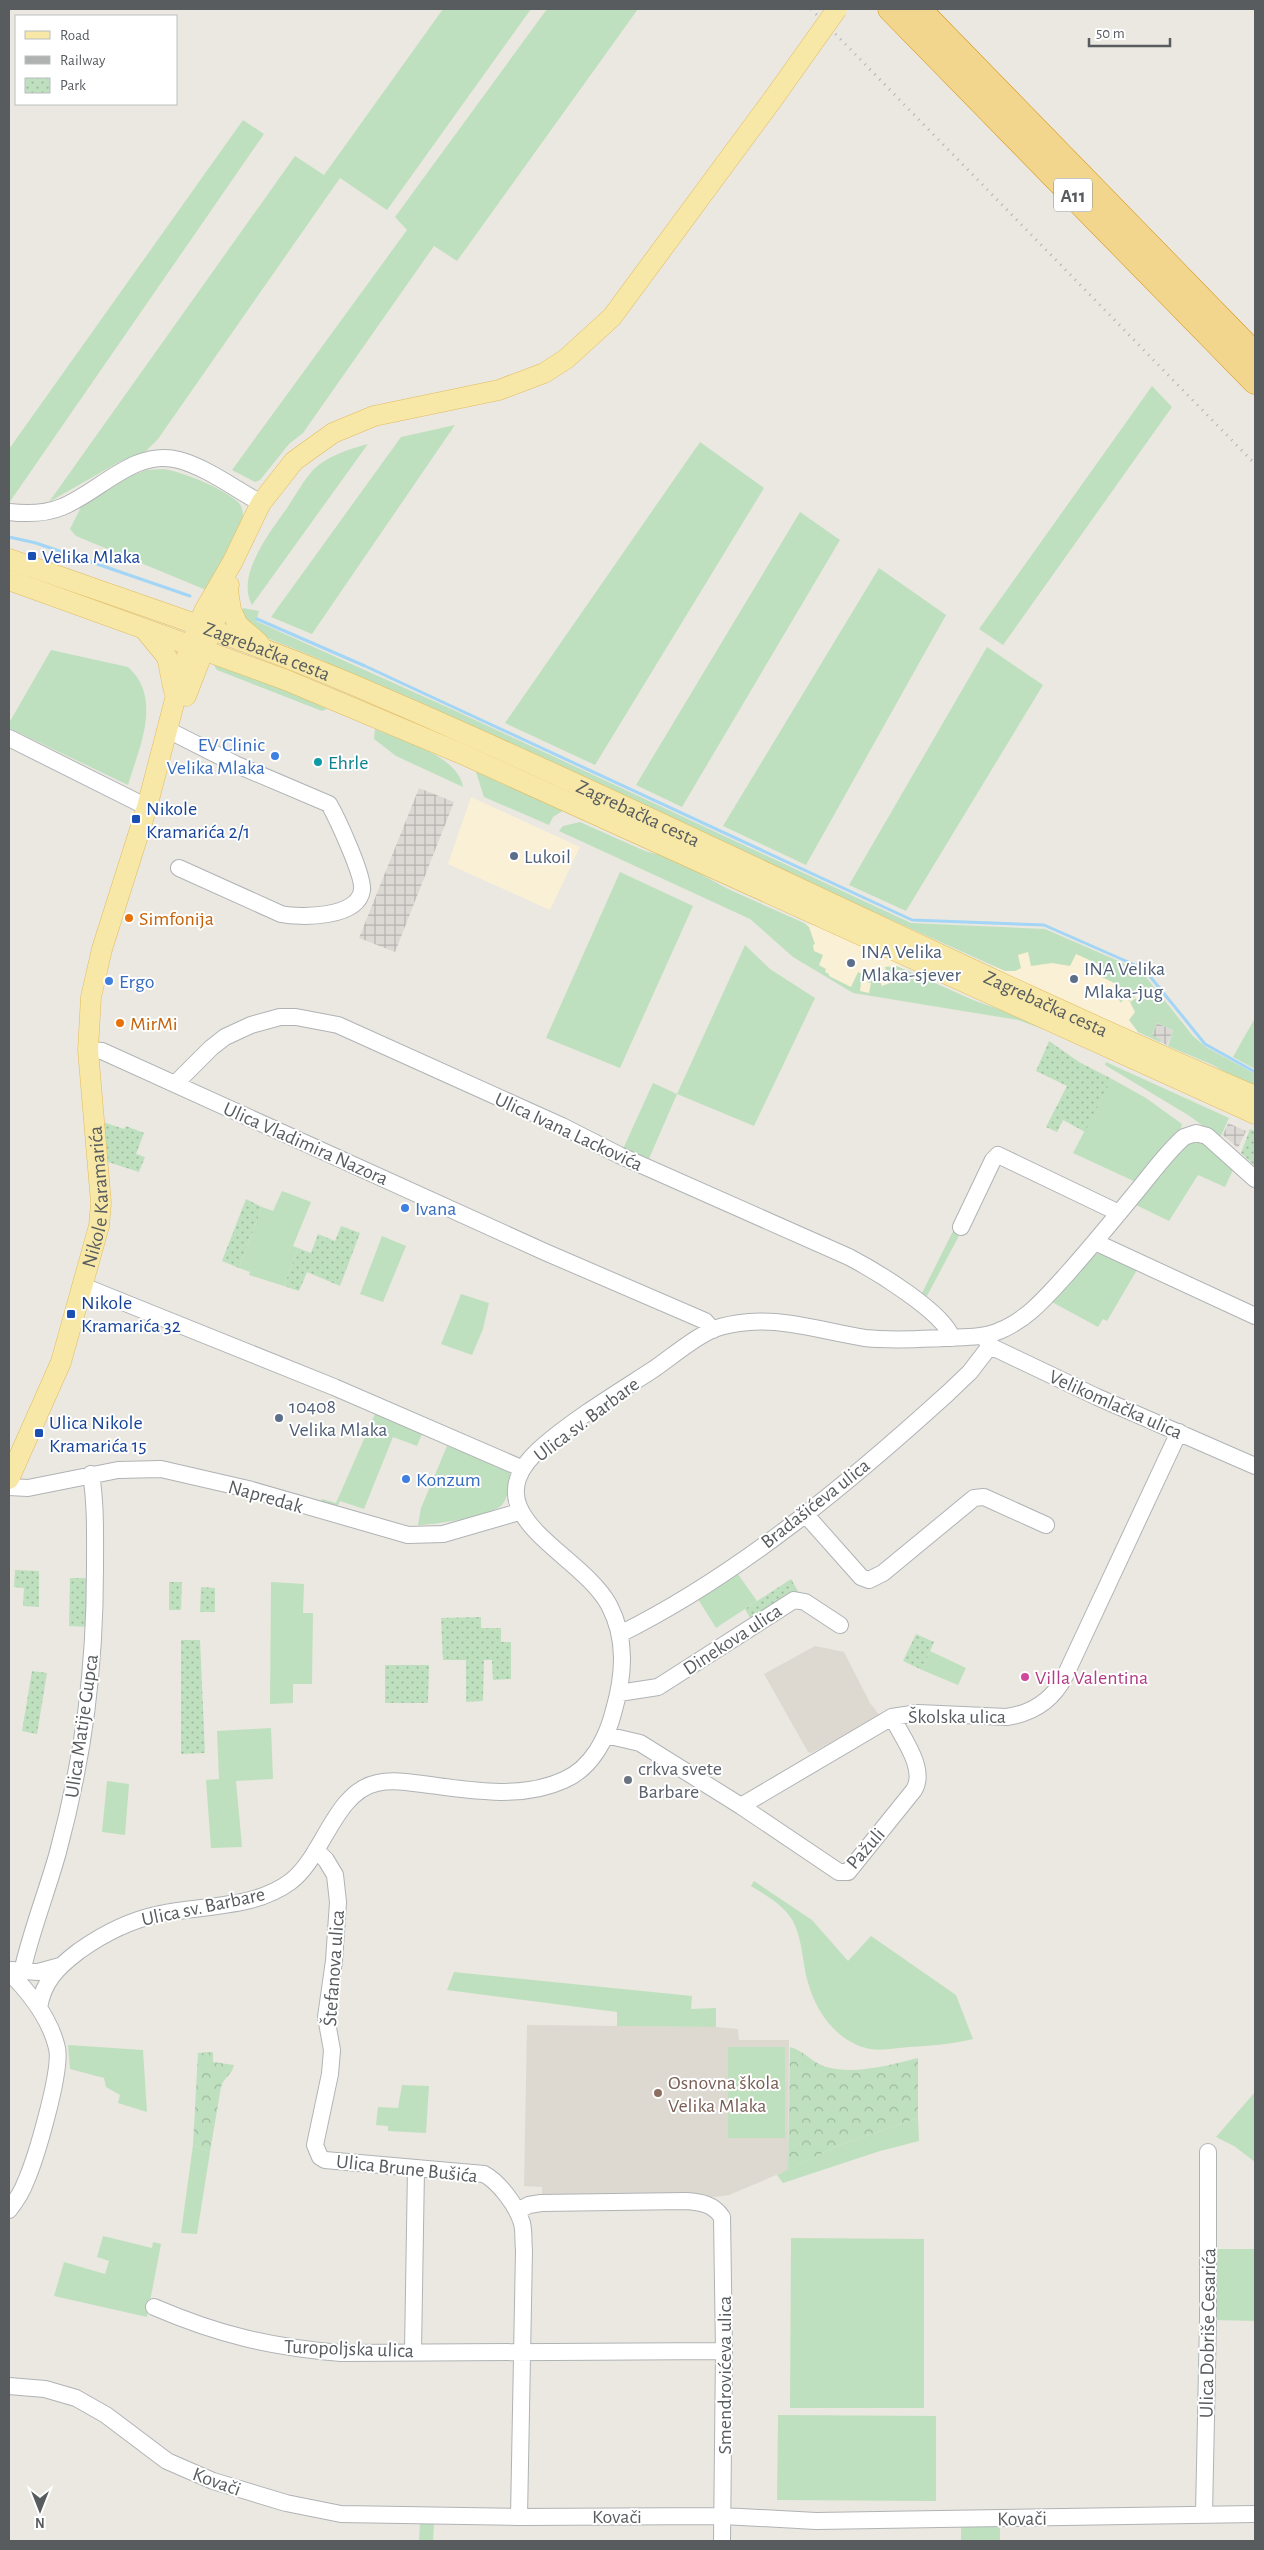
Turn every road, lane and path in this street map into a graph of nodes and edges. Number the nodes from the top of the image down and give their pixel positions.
1 (837, 9) edge
2 (890, 9) edge
3 (919, 9) edge
4 (1255, 354) edge
5 (1255, 382) edge
6 (261, 503) junction
7 (9, 512) edge
8 (9, 559) edge
9 (232, 563) junction
10 (9, 580) edge
11 (228, 591) junction
12 (142, 628) junction
13 (201, 639) junction
14 (267, 652) junction
15 (174, 698) junction
16 (168, 730) junction
17 (9, 738) edge
18 (147, 806) junction
19 (179, 868) dead end
20 (88, 1050) junction
21 (175, 1084) junction
22 (1255, 1096) edge
23 (1255, 1114) edge
24 (1255, 1179) edge
25 (1119, 1213) junction
26 (961, 1227) dead end
27 (1095, 1242) junction
28 (83, 1286) junction
29 (1255, 1316) edge
30 (713, 1330) junction
31 (952, 1338) junction
32 (986, 1341) junction
33 (1179, 1432) junction
34 (1255, 1466) edge
35 (521, 1468) junction
36 (92, 1474) junction
37 (9, 1480) edge
38 (9, 1487) edge
39 (519, 1512) junction
40 (805, 1514) junction
41 (1046, 1525) dead end
42 (840, 1625) dead end
43 (620, 1634) junction
44 (619, 1693) junction
45 (892, 1717) junction
46 (606, 1735) junction
47 (741, 1806) junction
48 (316, 1850) junction
49 (60, 1966) junction
50 (13, 1971) edge
51 (39, 2008) junction
52 (320, 2120) joint
53 (1208, 2152) dead end
54 (416, 2168) junction
55 (9, 2210) edge
56 (517, 2211) junction
57 (154, 2307) dead end
58 (413, 2351) junction
59 (520, 2351) junction
60 (724, 2351) junction
61 (9, 2386) edge
62 (1204, 2514) junction
63 (1255, 2514) edge
64 (723, 2516) junction
65 (519, 2517) junction
66 (722, 2541) edge

1 - 6 main road, bridge
2 - 5 highway, A11
3 - 4 highway, A11
6 - 7 street
6 - 9 main road
8 - 13 main road, Zagrebačka cesta
9 - 11 main road
9 - 13 main road
10 - 12 main road, Zagrebačka cesta
11 - 13 main road
11 - 14 main road
12 - 13 main road, Zagrebačka cesta
12 - 15 main road
13 - 14 main road, Zagrebačka cesta
13 - 15 main road
13 - 16 main road
13 - 23 main road, Zagrebačka cesta
14 - 22 main road, Zagrebačka cesta
15 - 16 main road
16 - 18 main road, Nikole Karamarića
16 - 19 street
17 - 18 street
18 - 20 main road, Nikole Karamarića
20 - 21 street, Ulica Vladimira Nazora
20 - 28 main road, Nikole Karamarića
21 - 30 street, Ulica Vladimira Nazora
21 - 31 street, Ulica Ivana Lackovića
24 - 25 street, Ulica sv. Barbare
25 - 26 street
25 - 27 street, Ulica sv. Barbare
27 - 29 street
27 - 32 street, Ulica sv. Barbare
28 - 35 street
28 - 37 main road, Nikole Karamarića
30 - 31 street, Ulica sv. Barbare
30 - 35 street, Ulica sv. Barbare
31 - 32 street, Ulica sv. Barbare
32 - 33 street, Velikomlačka ulica
32 - 40 street, Bradašićeva ulica
33 - 34 street, Velikomlačka ulica
33 - 45 street, Školska ulica
35 - 39 street, Ulica sv. Barbare
36 - 38 street, Napredak
36 - 39 street, Napredak
36 - 50 street, Ulica Matije Gupca
39 - 43 street, Ulica sv. Barbare
40 - 41 street
40 - 43 street, Bradašićeva ulica
42 - 44 street, Dinekova ulica
43 - 44 street, Ulica sv. Barbare
44 - 46 street, Ulica sv. Barbare
45 - 47 street, Školska ulica
45 - 47 street, Pažuli
46 - 47 street
46 - 48 street, Ulica sv. Barbare
48 - 49 street, Ulica sv. Barbare
48 - 52 street, Štefanova ulica
49 - 50 street, Ulica sv. Barbare
49 - 51 street, Ulica sv. Barbare
50 - 51 street
51 - 55 street
52 - 54 street, Ulica Brune Bušića
53 - 62 street, Ulica Dobriše Cesarića
54 - 56 street, Ulica Brune Bušića
54 - 58 street
56 - 59 street, Ulica Brune Bušića
56 - 60 street, Smendrovićeva ulica
57 - 58 street, Turopoljska ulica
58 - 59 street, Turopoljska ulica
59 - 60 street, Turopoljska ulica
59 - 65 street
60 - 64 street, Smendrovićeva ulica
61 - 65 street, Kovači
62 - 63 street, Kovači
62 - 64 street, Kovači
64 - 65 street, Kovači
64 - 66 street, Smendrovićeva ulica

